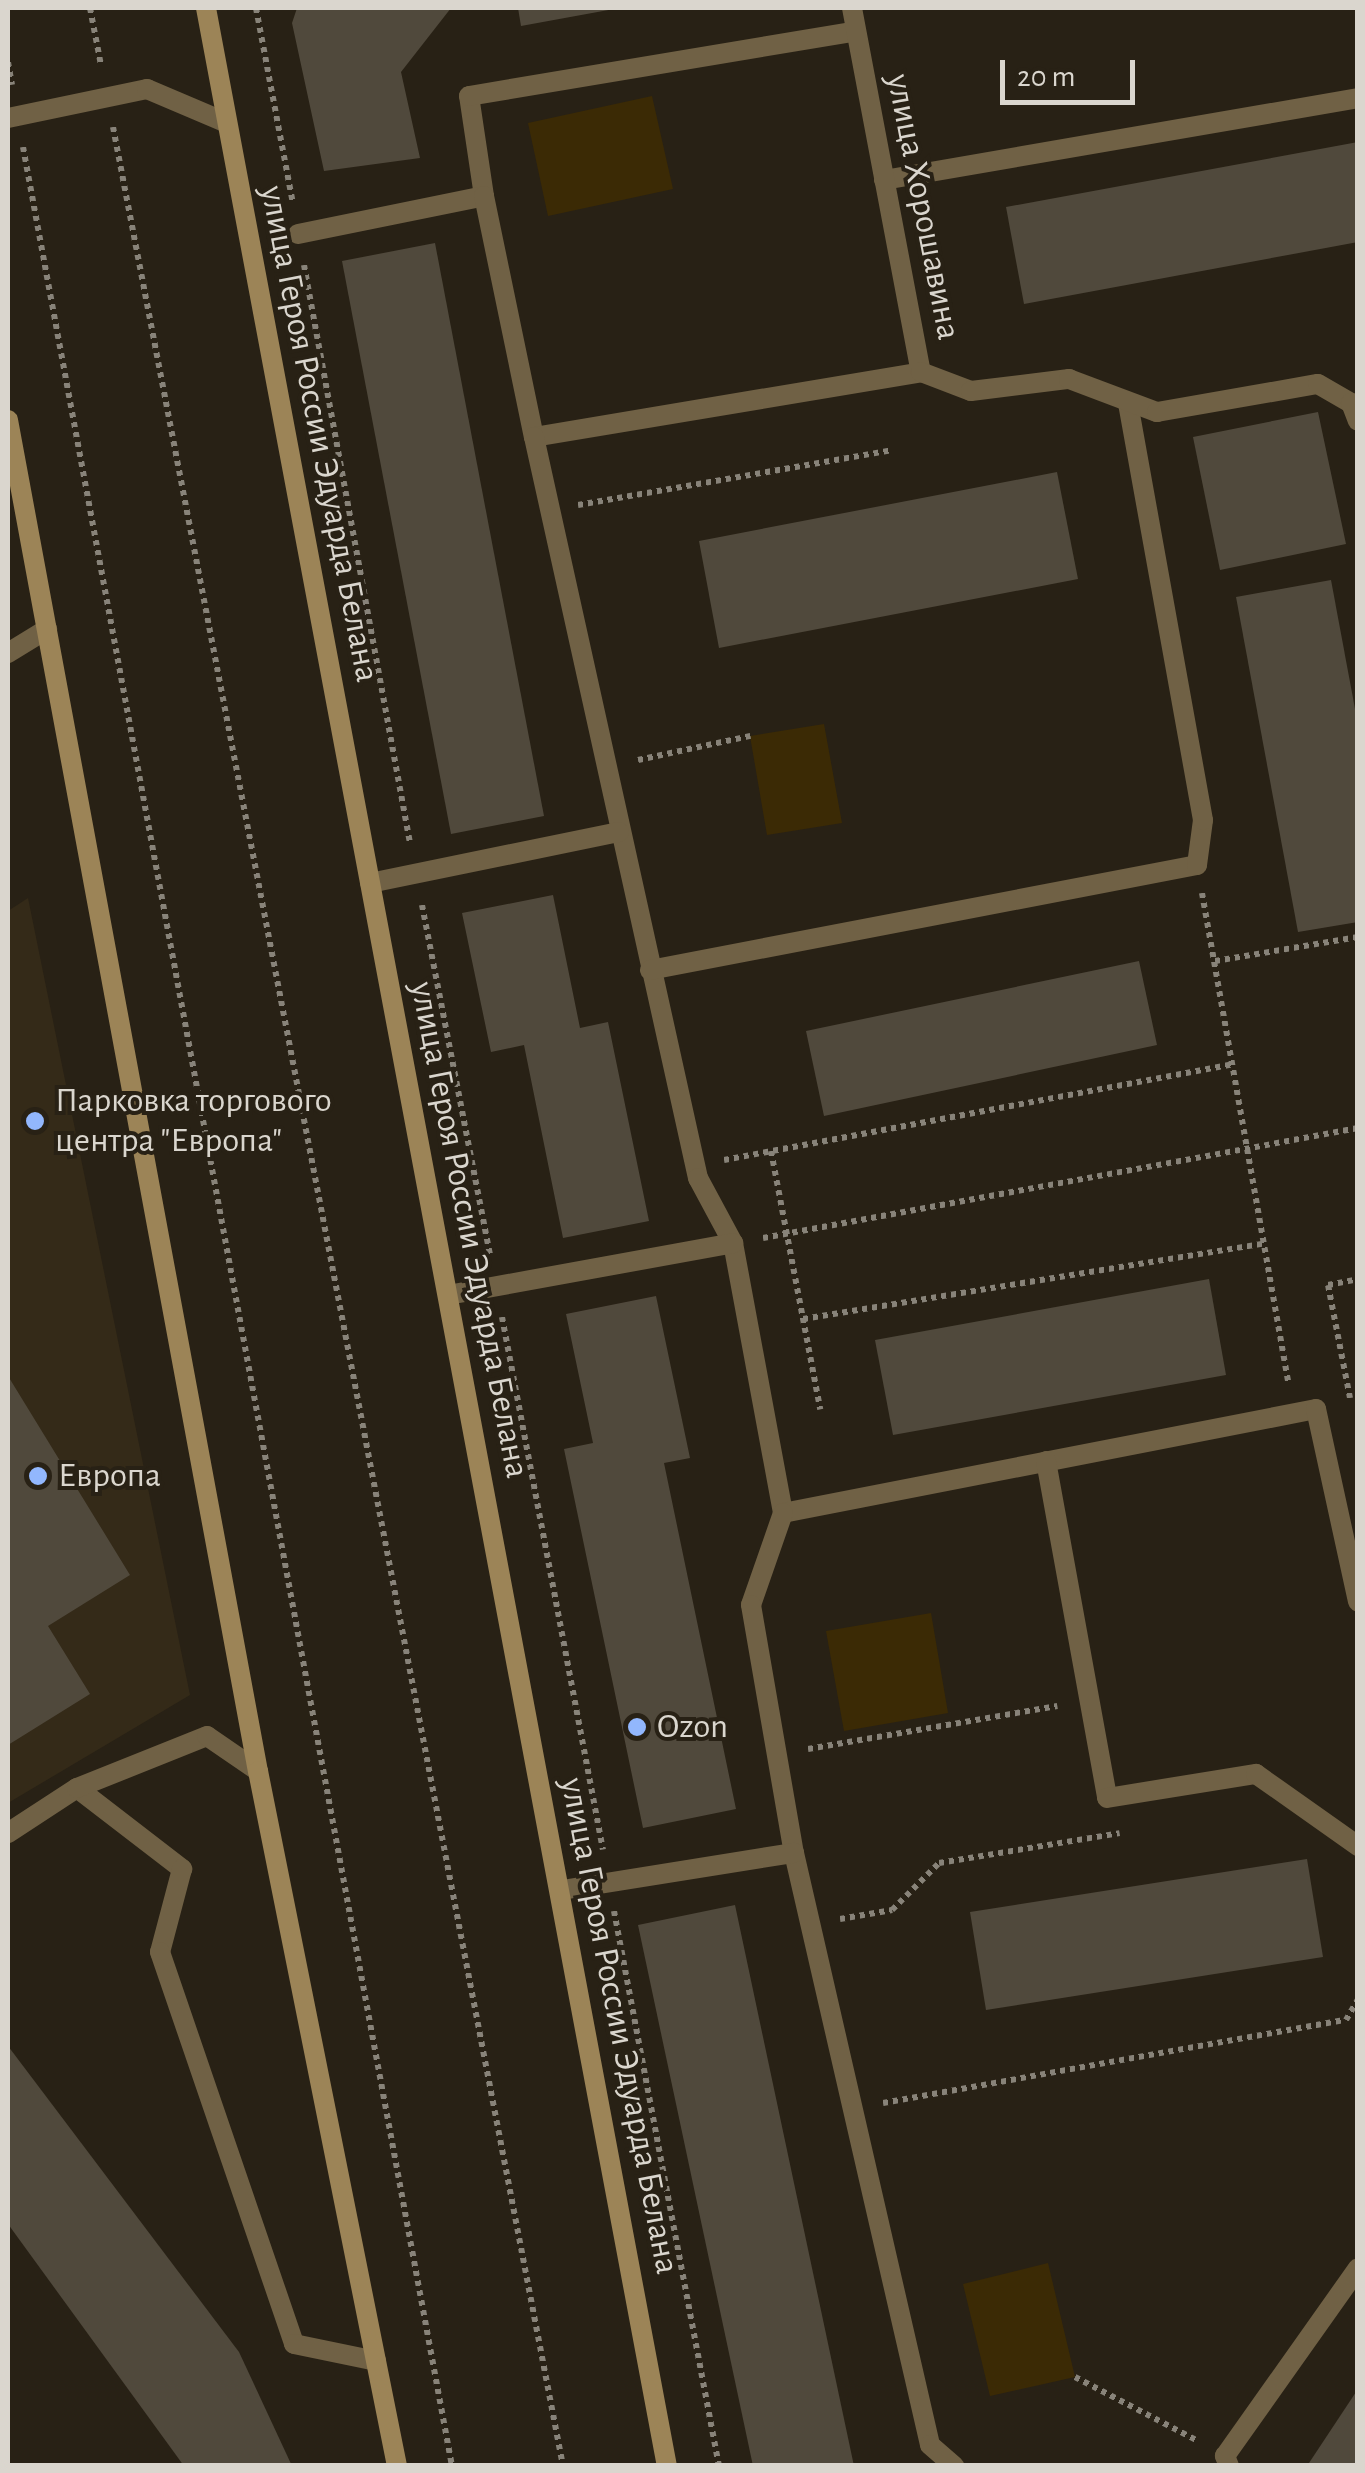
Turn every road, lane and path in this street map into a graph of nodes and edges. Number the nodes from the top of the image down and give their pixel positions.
1 (90, 8) edge
2 (206, 8) edge
3 (256, 8) edge
4 (852, 8) edge
5 (856, 31) junction
6 (8, 62) edge
7 (107, 94) junction
8 (1358, 98) edge
9 (12, 116) edge
10 (227, 124) junction
11 (884, 180) junction
12 (484, 196) junction
13 (298, 234) junction
14 (921, 372) junction
15 (1128, 403) junction
16 (8, 420) edge
17 (1358, 421) edge
18 (534, 437) junction
19 (892, 450) dead end
20 (550, 510) junction
21 (47, 629) junction
22 (8, 632) edge
23 (8, 653) edge
24 (750, 736) dead end
25 (607, 767) junction
26 (618, 832) junction
27 (1196, 865) junction
28 (416, 874) junction
29 (370, 883) junction
30 (1358, 936) edge
31 (1214, 962) junction
32 (650, 970) junction
33 (1234, 1064) junction
34 (1358, 1128) edge
35 (1248, 1146) junction
36 (771, 1151) junction
37 (695, 1165) junction
38 (787, 1233) junction
39 (733, 1243) junction
40 (1264, 1243) junction
41 (1358, 1279) edge
42 (496, 1286) junction
43 (448, 1295) junction
44 (803, 1320) junction
45 (820, 1408) dead end
46 (1294, 1414) junction
47 (1354, 1415) dead end
48 (1046, 1462) junction
49 (783, 1514) junction
50 (1358, 1601) edge
51 (1089, 1701) junction
52 (777, 1754) junction
53 (258, 1771) junction
54 (77, 1788) junction
55 (1128, 1832) dead end
56 (8, 1834) edge
57 (1358, 1846) edge
58 (794, 1854) junction
59 (609, 1882) junction
60 (562, 1890) junction
61 (809, 1924) junction
62 (1358, 1999) edge
63 (848, 2110) junction
64 (1358, 2268) edge
65 (376, 2360) junction
66 (1075, 2376) dead end
67 (1227, 2461) edge
68 (396, 2466) edge
69 (452, 2466) edge
70 (563, 2466) edge
71 (668, 2466) edge
72 (718, 2466) edge
73 (954, 2466) edge

1 - 7 path
2 - 10 street, улица Героя России Эдуарда Белана
3 - 13 path
4 - 5 street, улица Хорошавина
5 - 11 street, улица Хорошавина
5 - 12 street
6 - 9 path
7 - 9 street
7 - 10 street
7 - 70 path
8 - 11 street
9 - 69 path
10 - 29 street, улица Героя России Эдуарда Белана
11 - 14 street, улица Хорошавина
12 - 13 street
12 - 18 street
13 - 28 path
14 - 15 street, улица Хорошавина
14 - 18 street
15 - 17 street, улица Хорошавина
15 - 27 street
16 - 21 street
18 - 20 street
19 - 20 path
20 - 25 street
21 - 22 street
21 - 23 street
21 - 53 street
24 - 25 path
25 - 26 street
26 - 28 street
26 - 32 street
27 - 31 path
27 - 32 street
28 - 29 street
28 - 42 path
29 - 43 street, улица Героя России Эдуарда Белана
30 - 31 path
31 - 33 path
32 - 37 street
33 - 35 path
33 - 36 path
34 - 35 path
35 - 38 path
35 - 40 path
36 - 37 path
36 - 38 path
37 - 39 street
38 - 39 path
38 - 44 path
39 - 42 street
39 - 49 street
40 - 44 path
40 - 46 path
41 - 47 path
42 - 43 street
42 - 59 path
43 - 60 street, улица Героя России Эдуарда Белана
44 - 45 path
46 - 48 street
46 - 50 street
48 - 49 street
48 - 51 street
49 - 52 street
51 - 52 path
51 - 57 street
52 - 58 street
53 - 54 street
53 - 65 street
54 - 56 street
54 - 65 street
55 - 61 path
58 - 59 street
58 - 61 street
59 - 60 street
59 - 72 path
60 - 71 street, улица Героя России Эдуарда Белана
61 - 63 street
62 - 63 path
63 - 73 street
64 - 67 street
65 - 68 street
66 - 67 path

